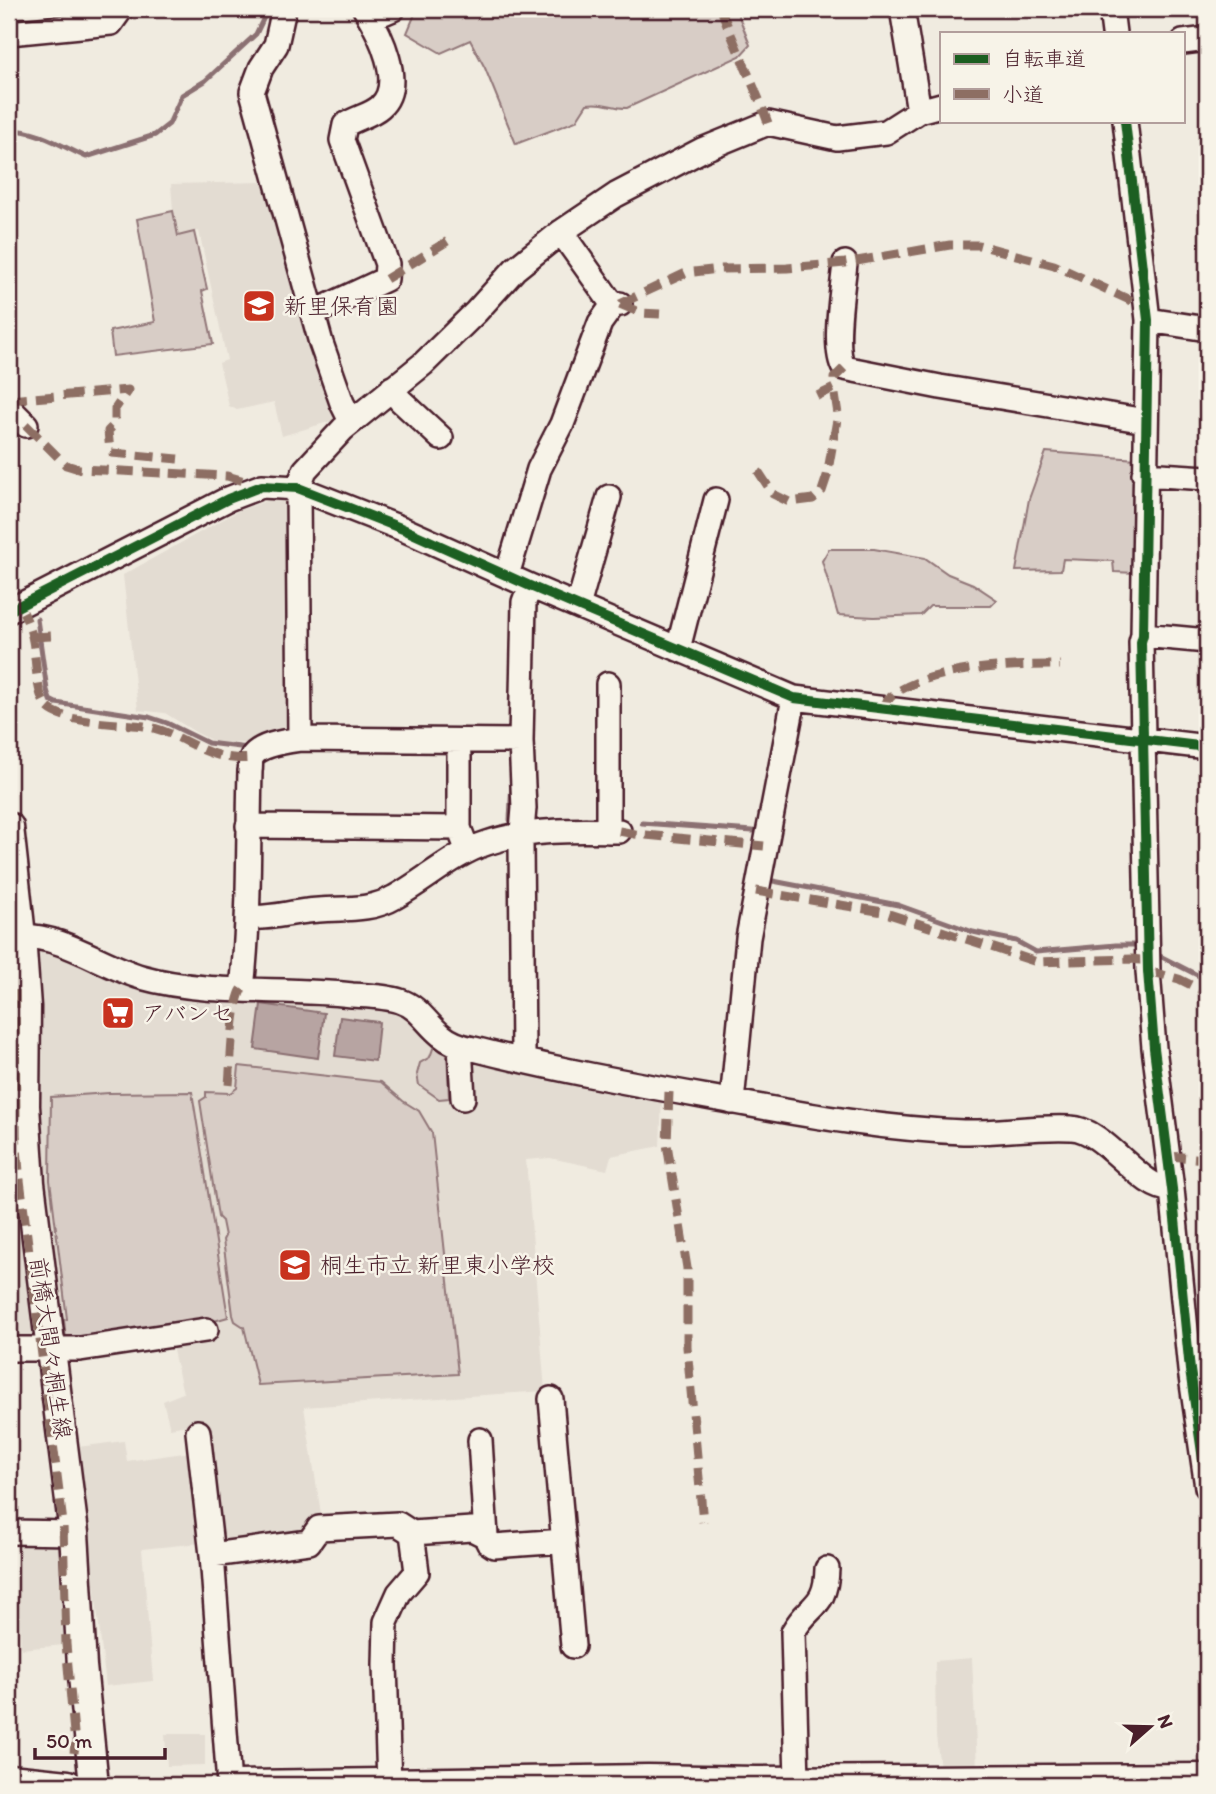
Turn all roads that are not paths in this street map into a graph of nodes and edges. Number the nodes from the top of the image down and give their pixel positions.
1 (121, 9) edge
2 (284, 9) edge
3 (393, 9) edge
4 (902, 9) edge
5 (1111, 9) edge
6 (369, 15) edge
7 (1114, 32) edge
8 (9, 33) edge
9 (1207, 39) edge
10 (1184, 42) edge
11 (930, 108) edge
12 (1125, 122) edge
13 (561, 232) junction
14 (845, 263) dead end
15 (313, 313) junction
16 (1148, 320) junction
17 (1207, 329) edge
18 (392, 388) junction
19 (9, 408) edge
20 (351, 421) junction
21 (1146, 421) junction
22 (26, 425) dead end
23 (441, 438) dead end
24 (1144, 474) junction
25 (1207, 478) edge
26 (298, 488) junction
27 (610, 497) dead end
28 (716, 500) dead end
29 (507, 575) junction
30 (530, 586) junction
31 (578, 606) junction
32 (9, 611) edge
33 (1143, 635) junction
34 (1207, 641) edge
35 (678, 649) junction
36 (608, 684) dead end
37 (794, 698) junction
38 (300, 739) junction
39 (1143, 739) junction
40 (522, 741) junction
41 (1207, 747) edge
42 (459, 756) dead end
43 (9, 827) edge
44 (248, 827) junction
45 (459, 828) junction
46 (522, 834) junction
47 (467, 851) junction
48 (12, 872) edge
49 (249, 917) junction
50 (22, 936) junction
51 (242, 989) junction
52 (460, 1046) junction
53 (521, 1060) junction
54 (463, 1098) dead end
55 (732, 1102) junction
56 (1172, 1189) junction
57 (206, 1329) dead end
58 (9, 1349) edge
59 (50, 1349) junction
60 (551, 1399) dead end
61 (198, 1432) dead end
62 (480, 1440) dead end
63 (1207, 1487) edge
64 (9, 1532) edge
65 (74, 1533) junction
66 (412, 1533) junction
67 (486, 1536) junction
68 (564, 1541) junction
69 (212, 1556) junction
70 (827, 1569) dead end
71 (573, 1646) dead end
72 (1207, 1778) edge
73 (9, 1779) edge
74 (797, 1781) junction
75 (849, 1783) edge
76 (389, 1784) edge
77 (68, 1785) edge
78 (94, 1785) edge
79 (229, 1785) edge
80 (238, 1785) edge

1 - 8 street
2 - 15 street
3 - 6 street
4 - 11 street
5 - 7 street
6 - 15 street
9 - 10 street
11 - 13 street
12 - 16 street
13 - 18 street
13 - 29 street
14 - 21 street
15 - 20 street
16 - 17 street
16 - 21 street
18 - 20 street
18 - 23 street
19 - 22 street
20 - 26 street
21 - 24 street
24 - 25 street
24 - 33 street
26 - 29 street
26 - 32 street
26 - 38 street
27 - 31 street
28 - 35 street
29 - 30 street
30 - 31 street
30 - 40 street
31 - 35 street
33 - 34 street
33 - 39 street
35 - 37 street
36 - 46 street
37 - 39 street
37 - 55 street
38 - 40 street
38 - 44 street
39 - 41 street
39 - 56 street
40 - 46 street
42 - 45 street
43 - 48 main road, 前橋大間々桐生線
44 - 45 street
44 - 49 street
45 - 47 street
46 - 47 street
46 - 53 street
47 - 49 street
48 - 50 main road, 前橋大間々桐生線
49 - 51 street
50 - 51 street
50 - 59 main road, 前橋大間々桐生線
51 - 52 street
52 - 53 street
52 - 54 street
53 - 55 street
55 - 56 street
56 - 63 street
57 - 59 street
58 - 59 street
59 - 65 main road, 前橋大間々桐生線
60 - 68 street
61 - 69 street
62 - 67 street
64 - 65 street
65 - 78 main road, 前橋大間々桐生線
66 - 67 street
66 - 69 street
66 - 76 street
67 - 68 street
68 - 71 street
69 - 79 street
70 - 74 street
72 - 75 main road
73 - 77 main road
74 - 75 main road
74 - 76 main road
76 - 80 main road

